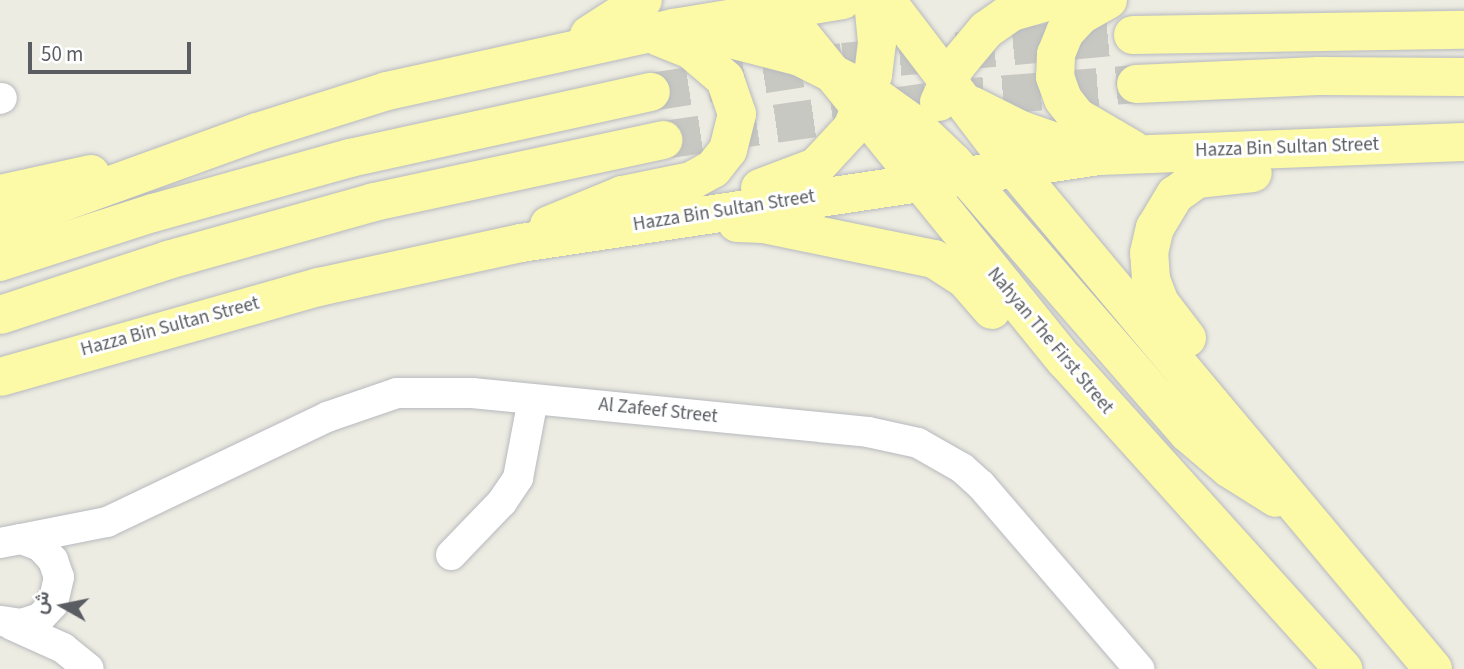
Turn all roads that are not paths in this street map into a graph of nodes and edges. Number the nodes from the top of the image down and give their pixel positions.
1 (873, 0) edge
2 (886, 0) edge
3 (1054, 0) edge
4 (1108, 0) edge
5 (835, 1) edge
6 (777, 5) edge
7 (654, 20) edge
8 (1464, 30) edge
9 (1133, 35) tunnel mouth
10 (877, 43) junction
11 (825, 68) junction
12 (1464, 77) edge
13 (1136, 84) tunnel mouth
14 (951, 91) junction
15 (651, 92) tunnel mouth
16 (864, 102) junction
17 (930, 139) junction
18 (663, 140) tunnel mouth
19 (1464, 142) edge
20 (1369, 144) junction
21 (1139, 153) junction
22 (193, 156) junction
23 (1099, 156) junction
24 (1014, 168) junction
25 (936, 184) junction
26 (0, 194) edge
27 (0, 225) edge
28 (575, 234) junction
29 (521, 243) junction
30 (0, 262) edge
31 (0, 315) edge
32 (1065, 360) junction
33 (0, 377) edge
34 (533, 399) junction
35 (1242, 440) junction
36 (1300, 510) junction
37 (107, 522) junction
38 (10, 541) edge
39 (452, 555) dead end
40 (58, 586) junction
41 (3, 623) edge
42 (84, 664) edge
43 (1139, 669) edge
44 (1343, 669) edge
45 (1433, 669) edge

1 - 10 main road
2 - 14 main road
3 - 14 main road
4 - 21 main road
5 - 6 main road
5 - 10 main road
6 - 7 main road
6 - 11 main road, Nahyan The First Street
7 - 11 main road
7 - 22 main road
7 - 29 main road
8 - 9 main road
10 - 14 main road
10 - 16 main road
11 - 16 main road, Nahyan The First Street
12 - 13 main road
14 - 17 main road
14 - 23 main road
14 - 24 main road
15 - 30 main road
16 - 17 main road
16 - 25 main road, Nahyan The First Street
16 - 28 main road
17 - 25 main road
18 - 31 main road
19 - 20 main road, Hazza Bin Sultan Street
20 - 21 main road, Hazza Bin Sultan Street
20 - 35 main road
21 - 23 main road, Hazza Bin Sultan Street
22 - 26 main road
22 - 27 main road
23 - 24 main road, Hazza Bin Sultan Street
24 - 25 main road, Hazza Bin Sultan Street
24 - 35 main road
25 - 28 main road, Hazza Bin Sultan Street
25 - 32 main road, Nahyan The First Street
25 - 36 main road
28 - 29 main road, Hazza Bin Sultan Street
28 - 32 main road
29 - 33 main road, Hazza Bin Sultan Street
32 - 44 main road, Nahyan The First Street
34 - 37 street, Al Zafeef Street
34 - 39 street
34 - 43 street, Al Zafeef Street
35 - 36 main road
36 - 45 main road
37 - 38 street, Al Zafeef Street
37 - 40 street, Al Zafeef Street
38 - 40 street
40 - 41 street, Al Zafeef Street
40 - 42 street
41 - 42 street

